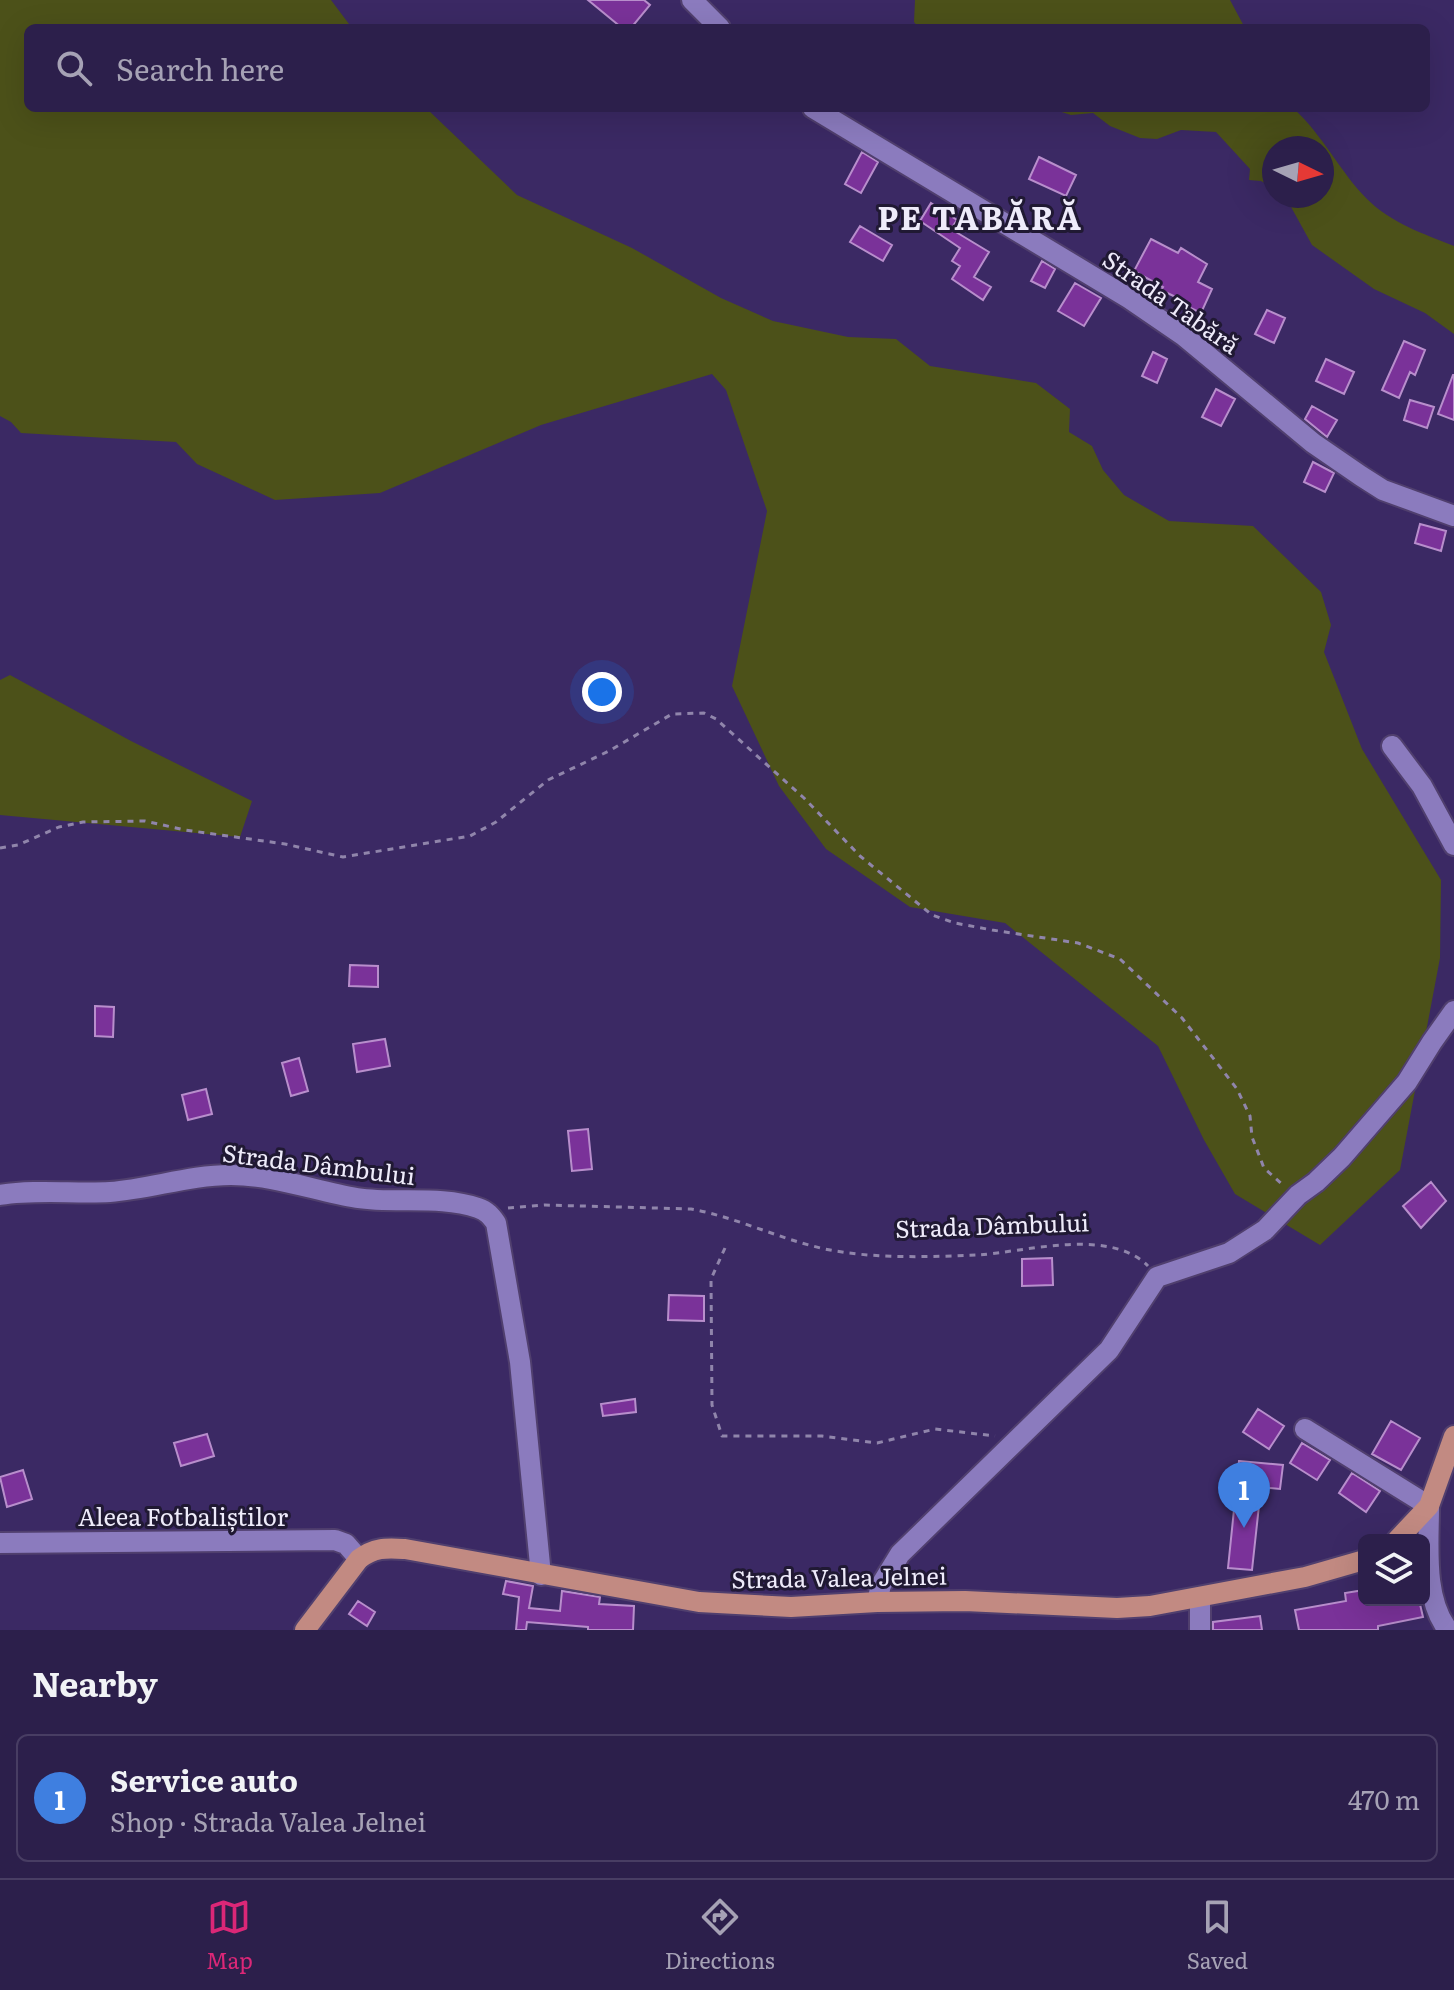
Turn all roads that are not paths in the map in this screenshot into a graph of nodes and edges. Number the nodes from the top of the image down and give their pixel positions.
1 (692, 0) edge
2 (716, 24) edge
3 (820, 112) edge
4 (1454, 516) edge
5 (1392, 746) dead end
6 (1454, 845) edge
7 (1454, 1011) edge
8 (0, 1195) edge
9 (1305, 1429) dead end
10 (1454, 1436) edge
11 (1429, 1506) junction
12 (1403, 1534) edge
13 (0, 1543) edge
14 (359, 1559) junction
15 (1358, 1562) edge
16 (541, 1575) junction
17 (1200, 1598) junction
18 (877, 1602) junction
19 (305, 1630) edge
20 (1200, 1630) edge
21 (1448, 1630) edge

1 - 2 street
3 - 4 street, Strada Tabără
5 - 6 street
7 - 18 street
8 - 16 street, Strada Dâmbului
9 - 11 street
10 - 11 main road
11 - 12 main road
11 - 21 street
13 - 14 street, Aleea Fotbaliștilor
14 - 16 main road, Strada Valea Jelnei
14 - 19 main road
15 - 17 main road, Strada Valea Jelnei
16 - 18 main road, Strada Valea Jelnei
17 - 18 main road, Strada Valea Jelnei
17 - 20 street

